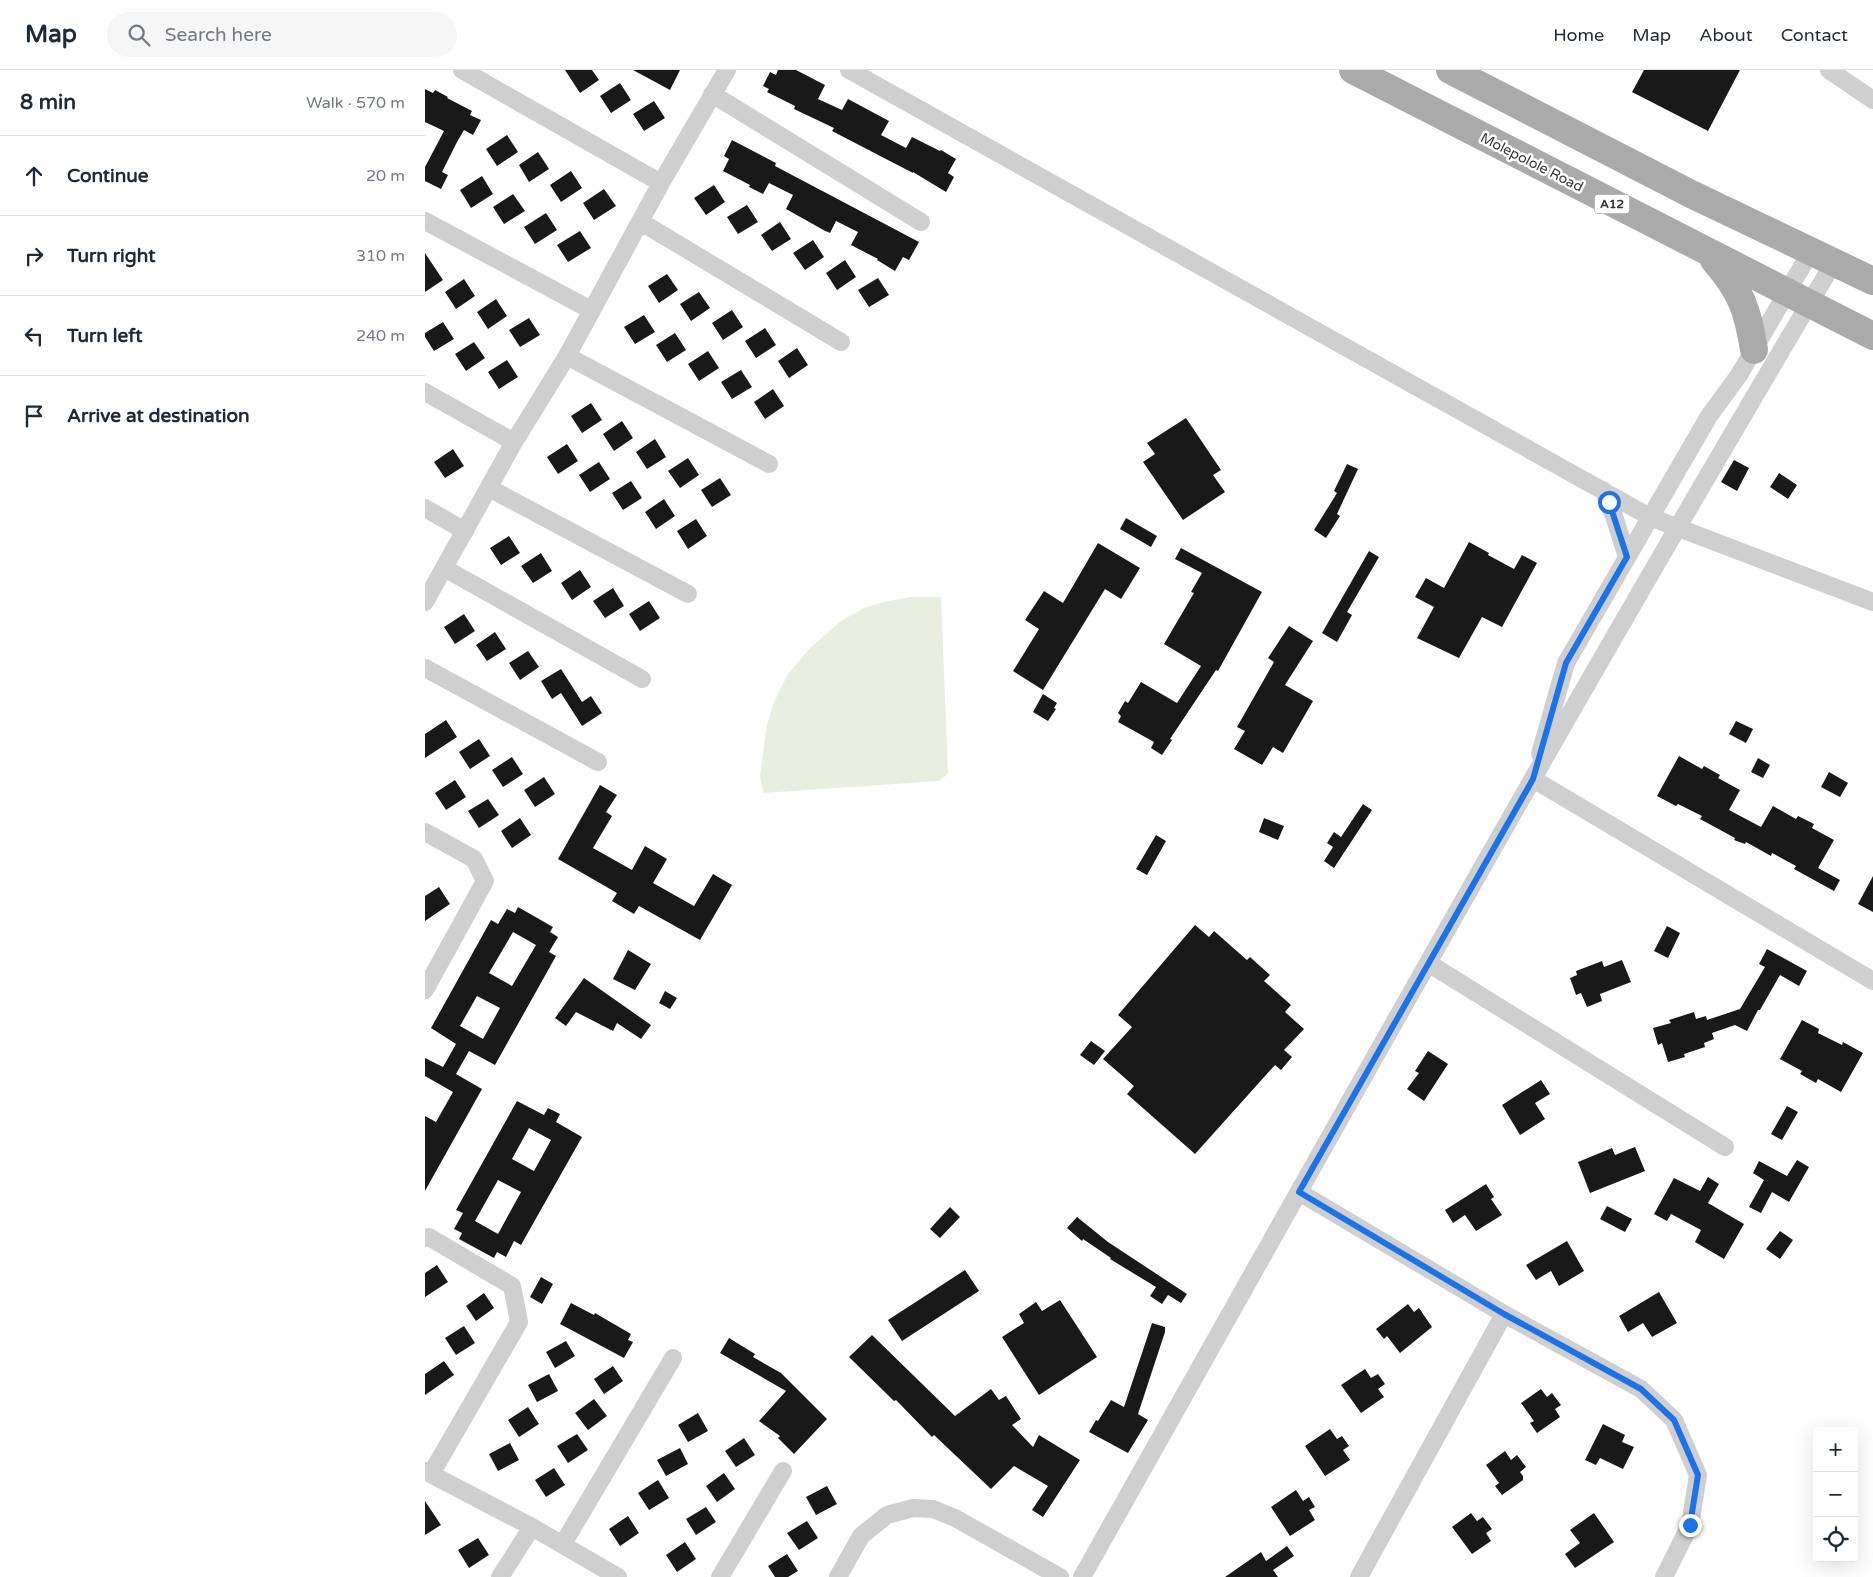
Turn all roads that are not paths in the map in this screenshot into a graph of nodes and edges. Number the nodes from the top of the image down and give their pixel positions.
1 (462, 70) edge
2 (727, 70) edge
3 (849, 70) edge
4 (1353, 70) edge
5 (1449, 70) edge
6 (1829, 70) edge
7 (712, 94) junction
8 (1873, 100) edge
9 (661, 183) junction
10 (425, 221) edge
11 (641, 222) junction
12 (921, 222) dead end
13 (1707, 253) junction
14 (1823, 256) junction
15 (1873, 281) edge
16 (1798, 298) junction
17 (591, 310) junction
18 (1873, 336) edge
19 (841, 342) dead end
20 (1754, 350) junction
21 (567, 356) junction
22 (1739, 375) junction
23 (1761, 385) junction
24 (425, 392) edge
25 (515, 442) junction
26 (769, 464) dead end
27 (489, 488) junction
28 (1603, 490) junction
29 (425, 508) edge
30 (1650, 516) junction
31 (1679, 527) junction
32 (465, 531) junction
33 (1627, 557) junction
34 (444, 568) junction
35 (688, 594) dead end
36 (425, 602) edge
37 (1873, 602) edge
38 (425, 668) edge
39 (642, 679) dead end
40 (598, 762) dead end
41 (1533, 779) junction
42 (425, 832) edge
43 (1428, 963) junction
44 (1873, 981) edge
45 (425, 990) edge
46 (1725, 1147) dead end
47 (1299, 1192) junction
48 (425, 1238) edge
49 (1504, 1314) junction
50 (673, 1358) dead end
51 (783, 1471) dead end
52 (428, 1473) edge
53 (532, 1527) junction
54 (563, 1544) junction
55 (500, 1577) edge
56 (618, 1577) edge
57 (720, 1577) edge
58 (838, 1577) edge
59 (1060, 1577) edge
60 (1082, 1577) edge
61 (1359, 1577) edge
62 (1664, 1577) edge

1 - 9 street
2 - 7 street
3 - 28 street
4 - 13 main road, Molepolole Road / A12
5 - 14 main road
6 - 8 street
7 - 9 street
7 - 12 street
9 - 11 street
10 - 17 street
11 - 17 street
11 - 19 street
13 - 16 main road, Molepolole Road / A12
13 - 20 main road
14 - 15 main road
14 - 16 street
14 - 16 street
16 - 18 main road, Molepolole Road / A12
16 - 20 street
16 - 23 street
17 - 21 street
20 - 22 street
21 - 25 street
21 - 26 street
22 - 23 street
22 - 30 street
23 - 31 street
24 - 25 street
25 - 27 street
27 - 32 street
27 - 35 street
28 - 30 street
28 - 33 street
29 - 32 street
30 - 31 street
30 - 33 street
31 - 37 street
31 - 41 street
32 - 34 street
33 - 41 street
34 - 36 street
34 - 39 street
38 - 40 street
41 - 43 street
41 - 44 street
42 - 45 street
43 - 46 street
43 - 47 street
47 - 49 street
47 - 60 street
48 - 52 street
49 - 61 street
49 - 62 street
50 - 54 street
51 - 57 street
52 - 53 street
53 - 54 street
53 - 55 street
54 - 56 street
58 - 59 street

